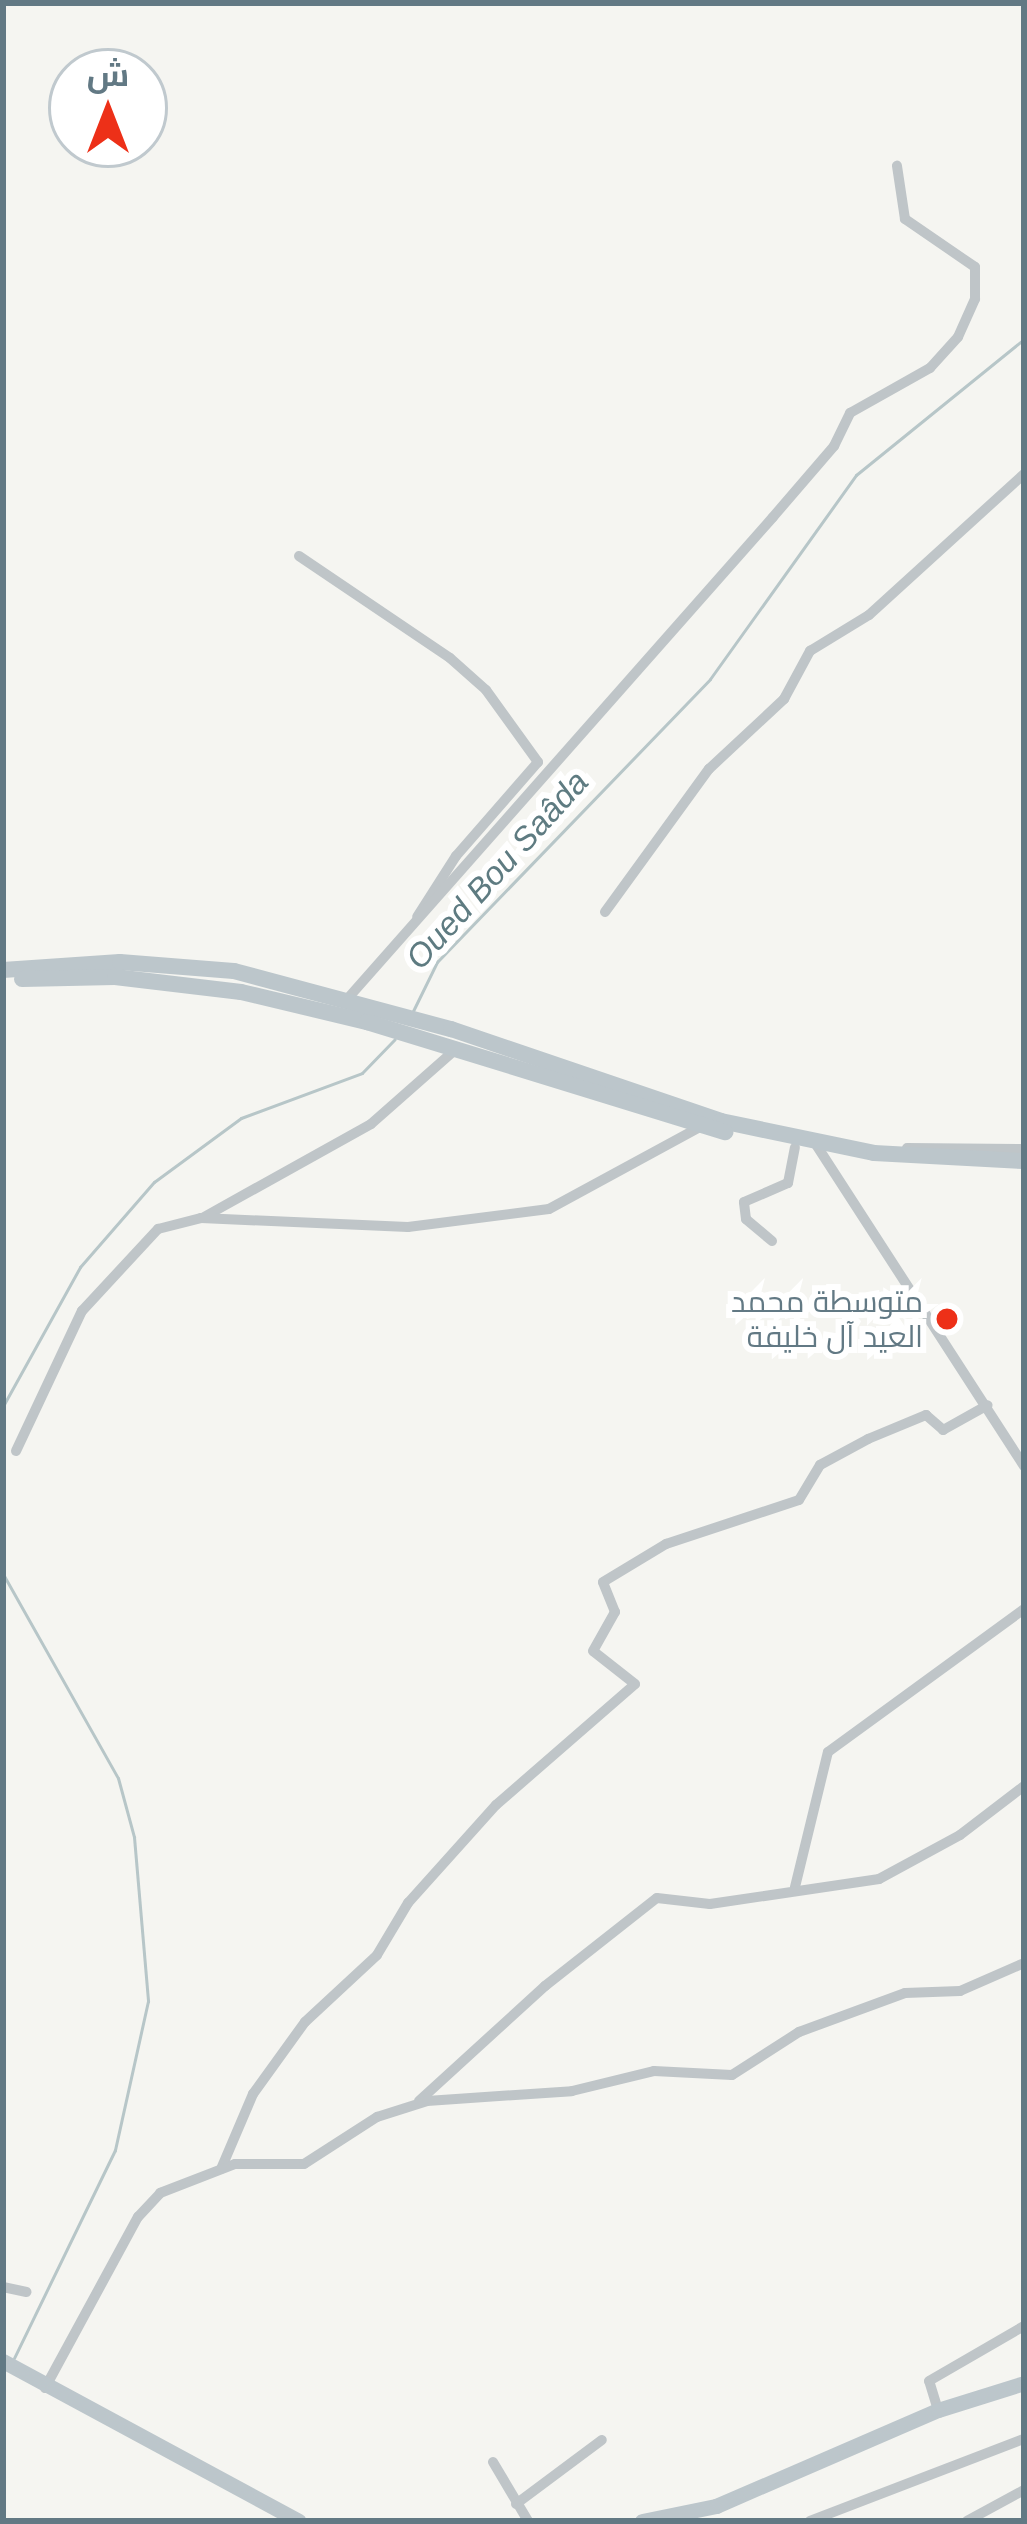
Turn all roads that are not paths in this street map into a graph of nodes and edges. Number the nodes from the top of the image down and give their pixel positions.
1 (897, 166) dead end
2 (1024, 474) edge
3 (299, 556) dead end
4 (604, 912) dead end
5 (409, 932) junction
6 (3, 970) edge
7 (3, 980) edge
8 (357, 1000) junction
9 (457, 1049) junction
10 (700, 1127) junction
11 (795, 1148) junction
12 (818, 1148) junction
13 (1024, 1149) edge
14 (874, 1153) junction
15 (1024, 1165) edge
16 (201, 1218) junction
17 (772, 1241) dead end
18 (988, 1405) junction
19 (16, 1451) dead end
20 (1024, 1466) edge
21 (1024, 1609) edge
22 (1024, 1786) edge
23 (795, 1888) junction
24 (1024, 1963) edge
25 (417, 2103) junction
26 (220, 2169) junction
27 (3, 2287) edge
28 (26, 2292) dead end
29 (1024, 2326) edge
30 (3, 2361) edge
31 (1024, 2383) edge
32 (42, 2387) junction
33 (938, 2410) junction
34 (602, 2440) dead end
35 (1024, 2440) edge
36 (493, 2462) dead end
37 (1024, 2490) edge
38 (516, 2504) junction
39 (687, 2518) edge
40 (299, 2521) edge
41 (528, 2521) edge
42 (642, 2521) edge
43 (810, 2521) edge
44 (967, 2521) edge

1 - 5 street
2 - 4 street
3 - 5 street
5 - 8 street
6 - 8 main road
7 - 9 main road
8 - 12 main road
9 - 10 main road
9 - 16 street
10 - 11 main road
10 - 16 street
11 - 12 main road
11 - 17 street
12 - 14 main road
12 - 15 main road
12 - 18 street
13 - 14 street
14 - 15 main road
16 - 19 street
18 - 20 street
18 - 26 street
21 - 23 street
22 - 23 street
23 - 25 street
24 - 25 street
25 - 26 street
26 - 32 street
27 - 28 street
29 - 33 street
30 - 32 main road
31 - 33 main road
32 - 40 main road
33 - 39 main road
34 - 38 street
35 - 43 street
36 - 38 street
37 - 44 street
38 - 41 street
39 - 42 main road

